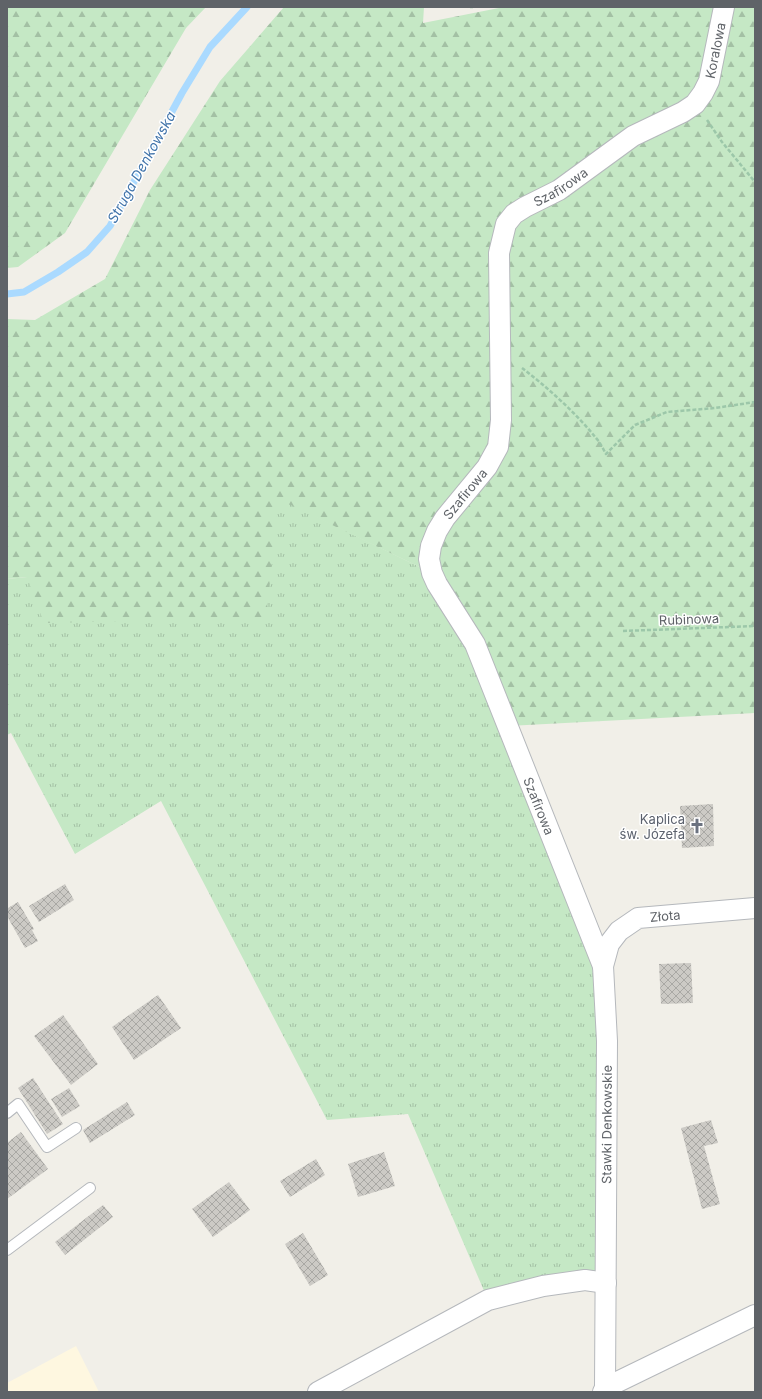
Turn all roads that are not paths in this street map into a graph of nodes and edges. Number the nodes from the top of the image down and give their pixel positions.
1 (724, 7) edge
2 (699, 98) joint
3 (755, 908) edge
4 (603, 966) junction
5 (7, 1113) edge
6 (76, 1128) dead end
7 (90, 1188) dead end
8 (7, 1250) edge
9 (606, 1283) junction
10 (755, 1316) edge
11 (604, 1390) edge
12 (318, 1392) edge

1 - 2 street, Koralowa
2 - 4 street, Szafirowa
3 - 4 street, Złota
4 - 9 street, Stawki Denkowskie
5 - 6 lane
7 - 8 lane
9 - 11 street, Stawki Denkowskie
9 - 12 street
10 - 11 street, Stawki Denkowskie

